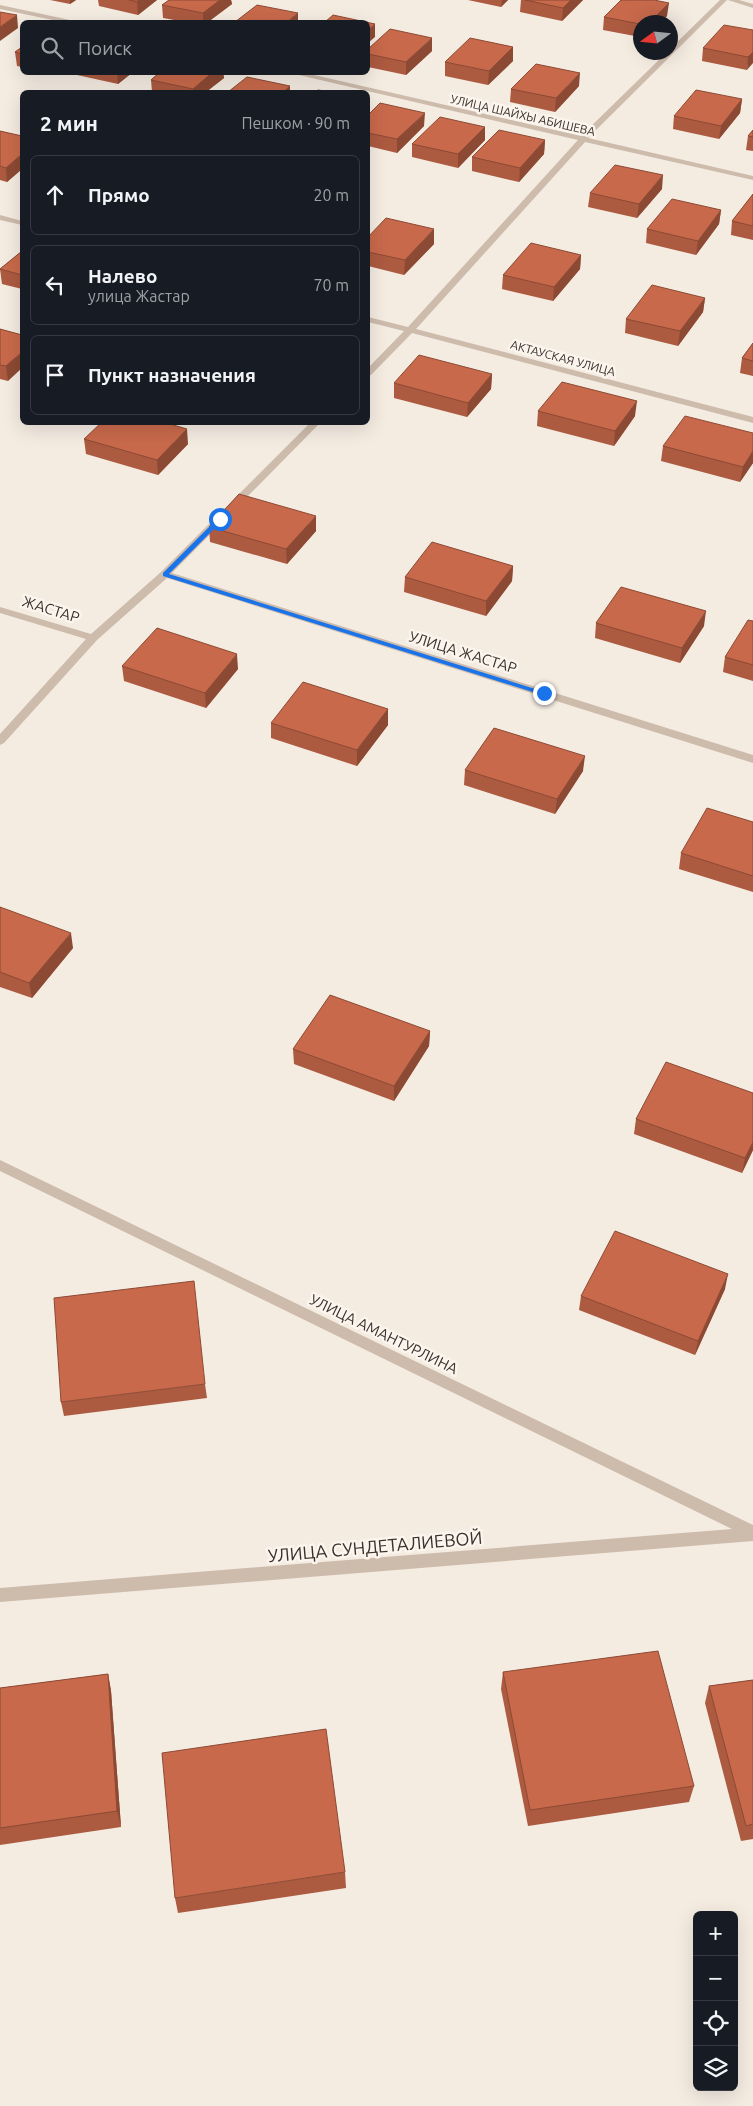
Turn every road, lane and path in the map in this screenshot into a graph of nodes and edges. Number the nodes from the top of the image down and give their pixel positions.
1 (724, 0) edge
2 (731, 0) edge
3 (0, 6) edge
4 (753, 6) edge
5 (61, 20) edge
6 (301, 75) edge
7 (366, 90) edge
8 (370, 91) edge
9 (582, 140) junction
10 (753, 178) edge
11 (0, 217) edge
12 (20, 222) edge
13 (370, 321) edge
14 (409, 331) junction
15 (370, 371) edge
16 (753, 420) edge
17 (315, 425) edge
18 (165, 574) junction
19 (0, 610) edge
20 (93, 638) junction
21 (0, 741) edge
22 (753, 759) edge
23 (0, 1165) edge
24 (753, 1533) edge
25 (0, 1595) edge

1 - 9 street
2 - 4 street
3 - 5 street
6 - 7 street, УЛИЦА ШАЙХЫ АБИШЕВА
8 - 9 street, УЛИЦА ШАЙХЫ АБИШЕВА
9 - 10 street, УЛИЦА ШАЙХЫ АБИШЕВА
9 - 14 street
11 - 12 street
13 - 14 street, АКТАУСКАЯ УЛИЦА
14 - 15 street
14 - 16 street, АКТАУСКАЯ УЛИЦА
17 - 18 street
18 - 20 street
18 - 22 street, УЛИЦА ЖАСТАР
19 - 20 street, ЖАСТАР
20 - 21 street
23 - 24 street, УЛИЦА АМАНТУРЛИНА
24 - 25 street, УЛИЦА СУНДЕТАЛИЕВОЙ

